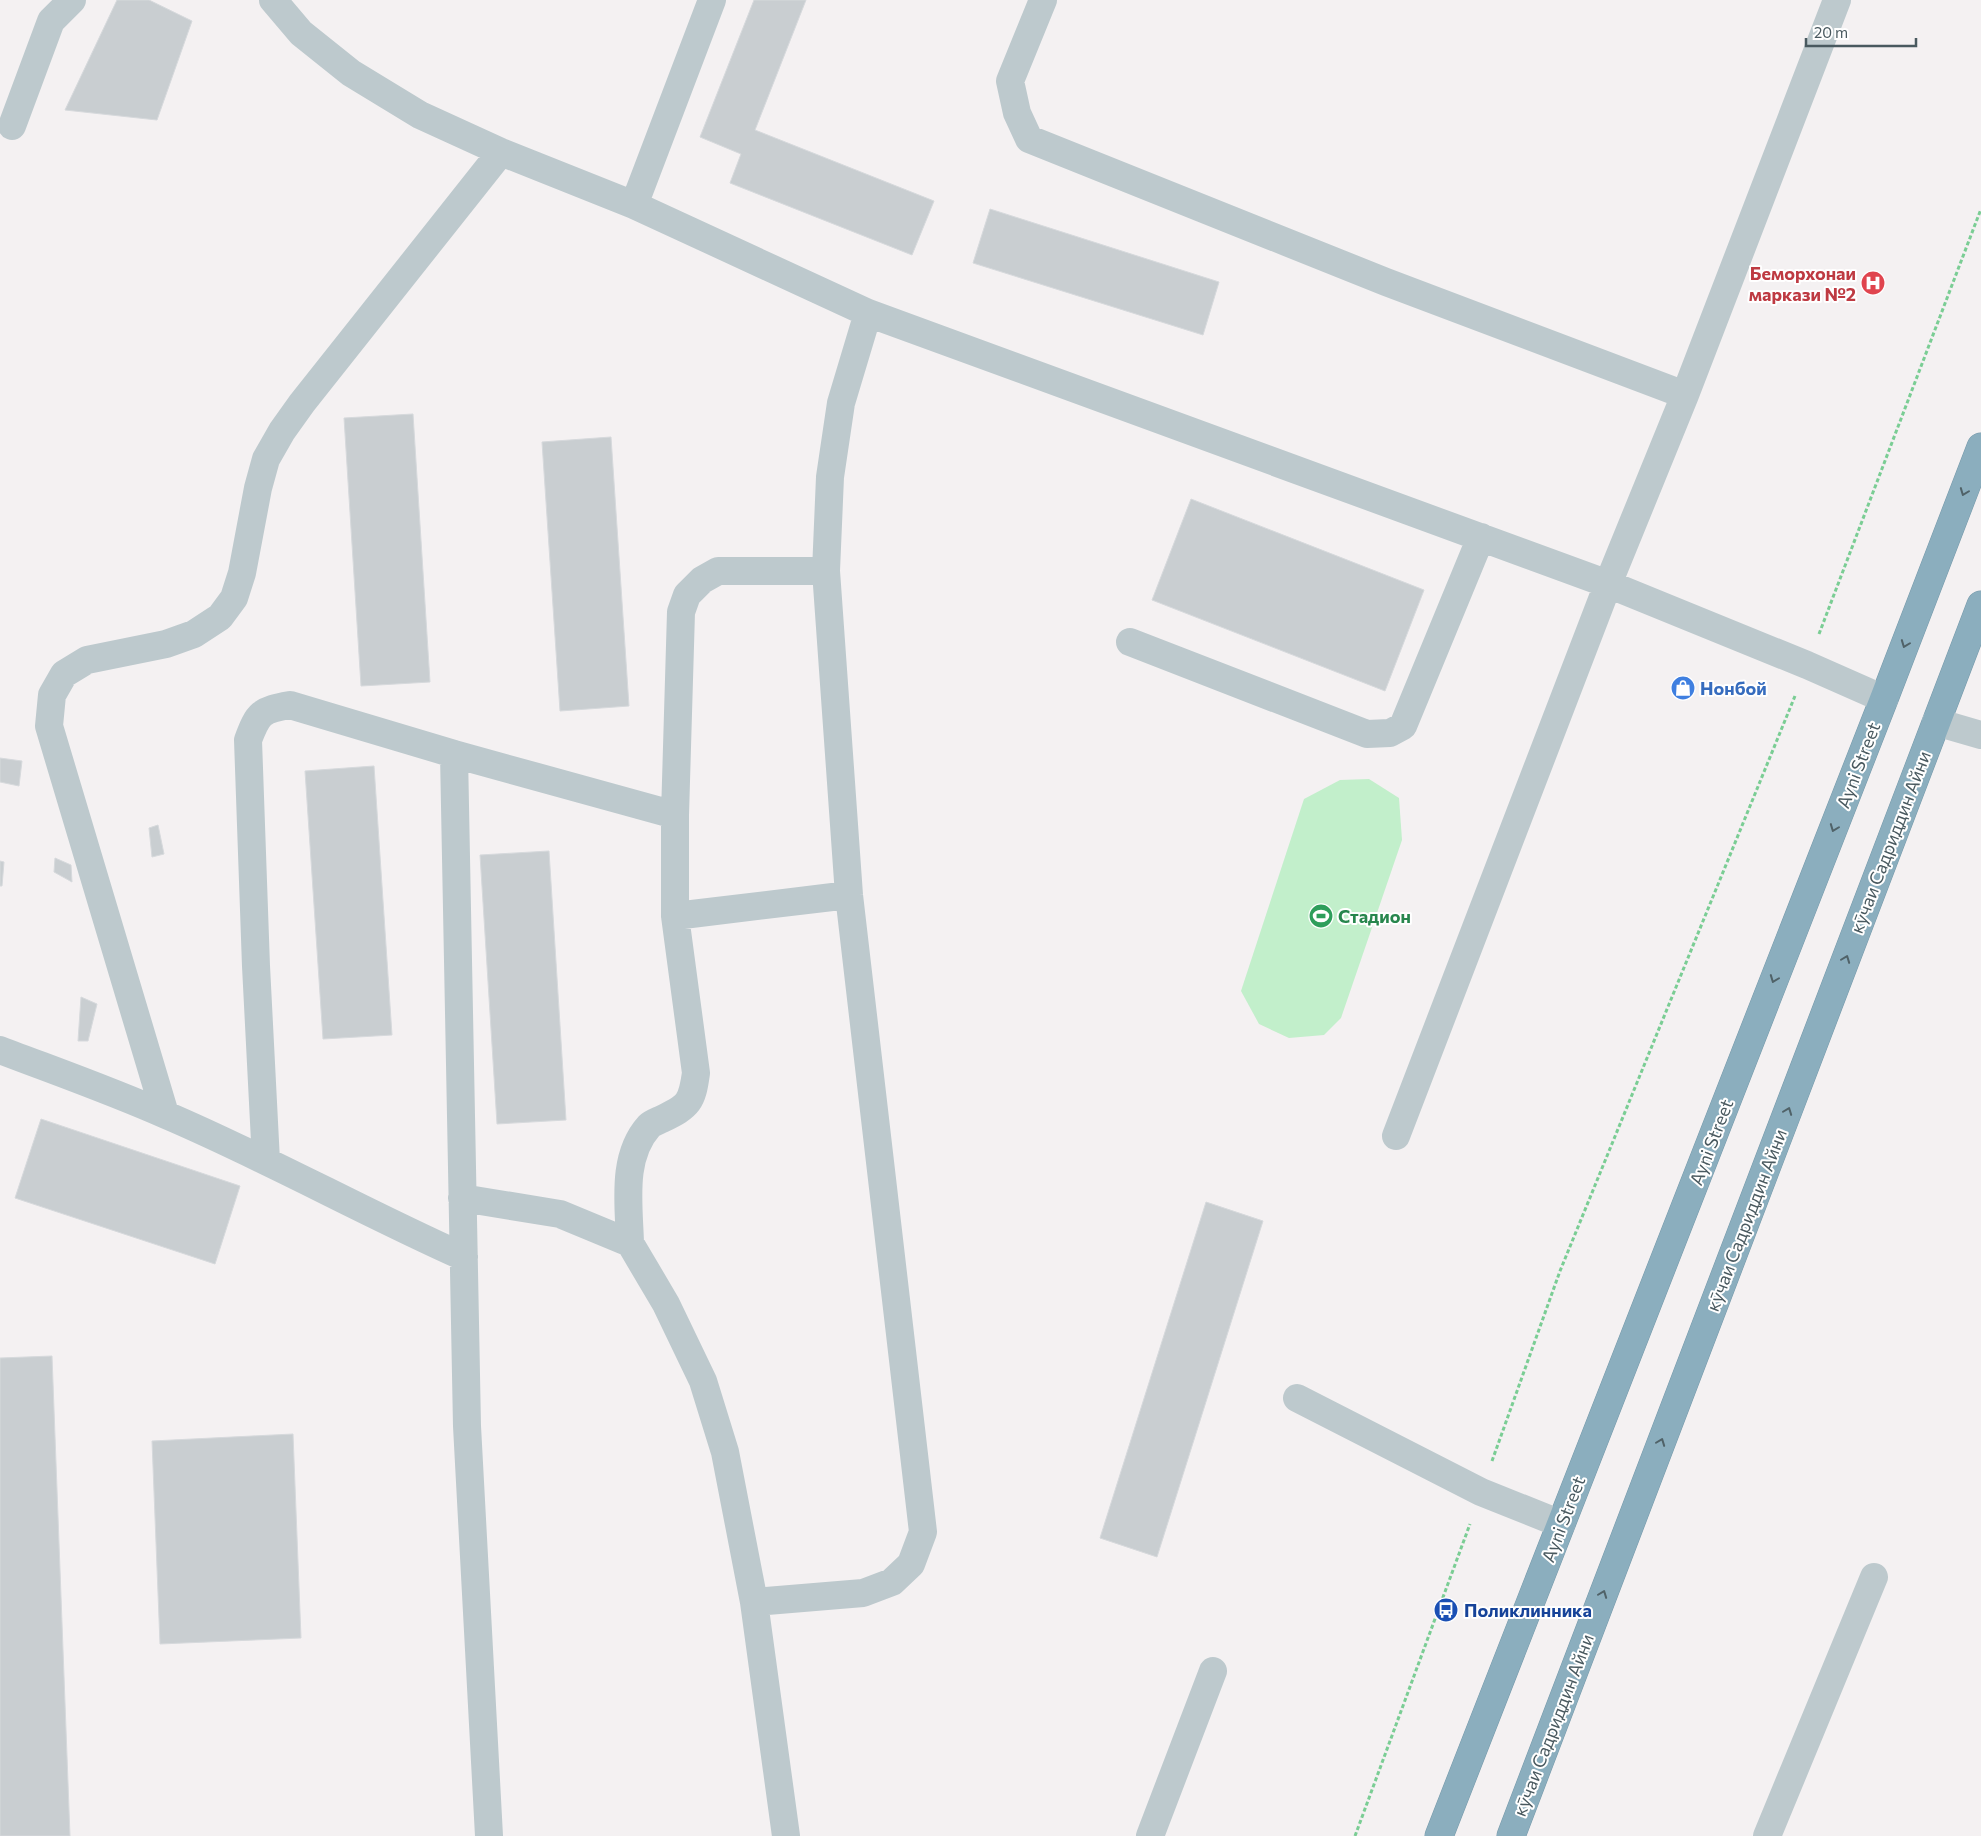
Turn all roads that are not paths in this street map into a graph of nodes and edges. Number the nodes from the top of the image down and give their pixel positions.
1 (72, 0) edge
2 (273, 0) edge
3 (712, 0) edge
4 (1043, 0) edge
5 (1837, 0) edge
6 (12, 126) dead end
7 (501, 152) junction
8 (634, 205) junction
9 (868, 313) junction
10 (1686, 395) junction
11 (1981, 447) edge
12 (1481, 537) junction
13 (826, 571) junction
14 (1608, 584) junction
15 (1981, 605) edge
16 (1130, 642) dead end
17 (1884, 699) junction
18 (1936, 722) junction
19 (1981, 735) edge
20 (454, 754) junction
21 (674, 815) junction
22 (849, 895) junction
23 (675, 916) junction
24 (0, 1050) edge
25 (166, 1114) junction
26 (1396, 1136) dead end
27 (266, 1161) junction
28 (462, 1198) junction
29 (630, 1243) junction
30 (464, 1257) junction
31 (1297, 1398) dead end
32 (1561, 1524) junction
33 (1874, 1577) dead end
34 (754, 1602) junction
35 (1213, 1671) dead end
36 (489, 1836) edge
37 (786, 1836) edge
38 (1150, 1836) edge
39 (1439, 1836) edge
40 (1511, 1836) edge
41 (1767, 1836) edge

1 - 6 lane
2 - 7 lane
3 - 8 lane
4 - 10 lane
5 - 10 lane
7 - 8 lane
7 - 25 lane
8 - 9 lane
9 - 12 lane
9 - 13 lane
10 - 14 lane
11 -> 17 highway, Ayni Street
12 - 14 lane
12 - 16 lane
13 - 21 lane
13 - 22 lane
14 - 17 lane
14 - 26 lane
15 - 18 highway, кӯчаи Садриддин Айни
17 -> 32 highway, Ayni Street
18 - 19 lane
40 -> 18 highway, кӯчаи Садриддин Айни
20 - 21 lane
20 - 27 lane
20 - 28 lane
21 - 23 lane
22 - 23 lane
22 - 34 lane
23 - 29 lane
24 - 25 lane
25 - 27 lane
27 - 30 lane
28 - 29 lane
28 - 30 lane
29 - 34 lane
30 - 36 lane
31 - 32 lane
32 - 39 highway, Ayni Street
33 - 41 lane
34 - 37 lane
35 - 38 lane

